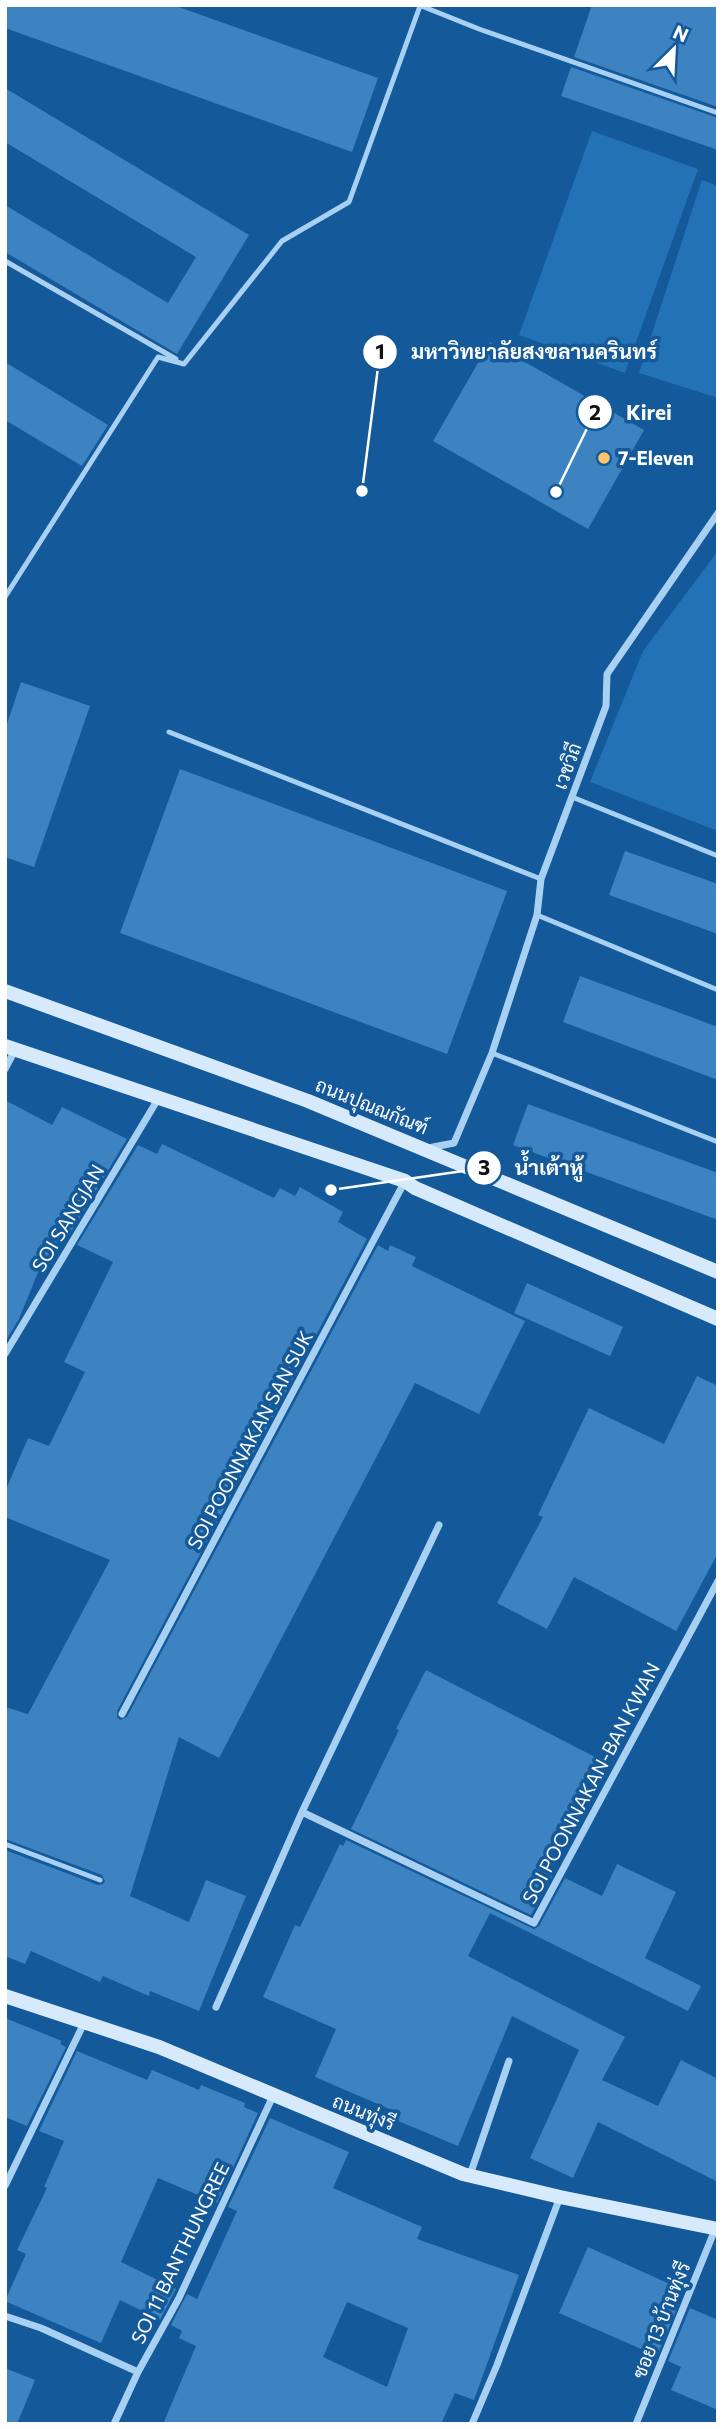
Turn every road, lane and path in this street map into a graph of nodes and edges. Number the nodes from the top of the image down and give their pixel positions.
1 (420, 5) edge
2 (718, 113) edge
3 (5, 261) edge
4 (184, 363) junction
5 (718, 513) edge
6 (5, 597) edge
7 (169, 732) dead end
8 (572, 797) junction
9 (718, 856) edge
10 (541, 878) junction
11 (537, 915) junction
12 (718, 990) edge
13 (5, 991) edge
14 (10, 1048) edge
15 (492, 1053) junction
16 (5, 1069) edge
17 (158, 1099) junction
18 (718, 1142) edge
19 (424, 1149) junction
20 (405, 1181) junction
21 (718, 1272) edge
22 (718, 1319) edge
23 (5, 1354) edge
24 (439, 1525) dead end
25 (718, 1581) edge
26 (122, 1714) dead end
27 (302, 1812) junction
28 (5, 1844) edge
29 (100, 1880) dead end
30 (5, 1996) edge
31 (216, 2007) dead end
32 (84, 2024) junction
33 (509, 2061) dead end
34 (273, 2096) junction
35 (469, 2176) junction
36 (5, 2186) edge
37 (560, 2197) junction
38 (717, 2227) edge
39 (5, 2316) edge
40 (138, 2372) junction
41 (114, 2424) edge
42 (472, 2424) edge
43 (636, 2424) edge

1 - 2 lane
1 - 4 lane
3 - 4 lane
4 - 6 lane
5 - 8 street, เวชวิถี
7 - 10 lane
8 - 9 lane
8 - 10 street, เวชวิถี
10 - 11 street, เวชวิถี
11 - 12 lane
11 - 15 street, เวชวิถี
13 - 19 street, ถนนปุณณกัณฑ์
14 - 16 street
14 - 17 street
15 - 18 lane
15 - 19 street, เวชวิถี
17 - 20 street
17 - 23 street, SOI SANGJAN
19 - 21 street, ถนนปุณณกัณฑ์
20 - 22 street
20 - 26 street, SOI POONNAKAN SAN SUK
24 - 27 street
25 - 27 street, SOI POONNAKAN-BAN KWAN
27 - 31 street
28 - 29 lane
30 - 32 street, ถนนทุ่งรี
32 - 34 street, ถนนทุ่งรี
32 - 36 street
33 - 35 street
34 - 35 street, ถนนทุ่งรี
34 - 40 street, SOI 11 BANTHUNGREE
35 - 37 street, ถนนทุ่งรี
37 - 38 street, ถนนทุ่งรี
37 - 42 street
38 - 43 street, ซอย 13 บ้านทุ่งรี
39 - 40 street
40 - 41 street, SOI 11 BANTHUNGREE

